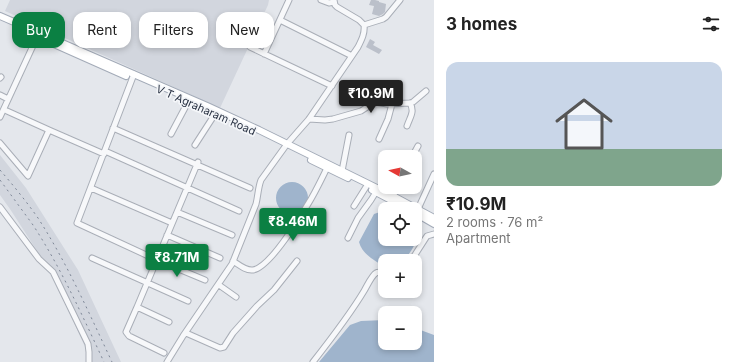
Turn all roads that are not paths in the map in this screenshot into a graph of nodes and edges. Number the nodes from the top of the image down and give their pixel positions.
1 (289, 0) edge
2 (321, 0) edge
3 (400, 0) edge
4 (334, 1) edge
5 (0, 16) edge
6 (280, 20) junction
7 (0, 21) edge
8 (10, 22) junction
9 (364, 25) junction
10 (32, 48) edge
11 (64, 48) edge
12 (252, 48) edge
13 (264, 54) junction
14 (352, 56) junction
15 (133, 76) junction
16 (332, 86) junction
17 (426, 91) dead end
18 (0, 95) edge
19 (8, 99) junction
20 (188, 102) junction
21 (410, 103) junction
22 (392, 104) junction
23 (7, 111) dead end
24 (215, 114) junction
25 (0, 117) edge
26 (309, 119) junction
27 (407, 126) dead end
28 (114, 128) junction
29 (49, 130) junction
30 (171, 134) dead end
31 (349, 135) dead end
32 (379, 139) dead end
33 (0, 143) edge
34 (195, 145) dead end
35 (286, 146) junction
36 (418, 146) dead end
37 (416, 150) edge
38 (104, 152) junction
39 (198, 163) junction
40 (327, 168) junction
41 (342, 171) junction
42 (434, 174) edge
43 (366, 187) junction
44 (91, 188) junction
45 (187, 188) junction
46 (250, 188) dead end
47 (376, 192) junction
48 (393, 196) joint
49 (395, 202) edge
50 (402, 202) edge
51 (420, 202) edge
52 (354, 206) dead end
53 (0, 207) edge
54 (239, 210) dead end
55 (177, 212) junction
56 (422, 213) edge
57 (422, 215) edge
58 (434, 218) edge
59 (172, 223) junction
60 (434, 224) edge
61 (434, 234) edge
62 (167, 235) junction
63 (232, 235) dead end
64 (348, 238) dead end
65 (415, 254) edge
66 (92, 258) dead end
67 (220, 258) dead end
68 (157, 260) junction
69 (233, 261) junction
70 (297, 261) dead end
71 (378, 272) edge
72 (205, 280) dead end
73 (147, 283) junction
74 (219, 285) junction
75 (236, 297) dead end
76 (188, 301) dead end
77 (137, 308) junction
78 (169, 322) dead end
79 (186, 333) junction
80 (164, 353) dead end
81 (89, 362) edge
82 (167, 362) edge
83 (313, 362) edge

1 - 6 street
2 - 4 street
3 - 9 street
4 - 9 street
5 - 8 main road, V T Agraharam Road
6 - 13 street
6 - 14 street
7 - 8 main road, V T Agraharam Road
8 - 15 main road, V T Agraharam Road
9 - 14 street
10 - 19 street
11 - 15 main road, V T Agraharam Road
12 - 13 street
13 - 16 street
14 - 16 street
15 - 20 main road, V T Agraharam Road
15 - 28 street
15 - 35 main road, V T Agraharam Road
16 - 26 street
17 - 21 street
18 - 19 street
19 - 25 street
20 - 24 main road, V T Agraharam Road
20 - 30 street
21 - 22 street
21 - 27 street
22 - 26 street
22 - 32 street
23 - 29 street
24 - 34 street
24 - 35 main road, V T Agraharam Road
26 - 35 street
28 - 38 street
28 - 39 street
29 - 33 street
29 - 38 street
31 - 41 street
35 - 40 main road, V T Agraharam Road
35 - 41 main road
35 - 69 street
36 - 37 street
38 - 44 street
38 - 45 street
39 - 45 street
39 - 46 street
40 - 43 main road, V T Agraharam Road
40 - 69 street
41 - 48 main road
42 - 51 street
43 - 47 main road, V T Agraharam Road
43 - 52 street
44 - 59 street
44 - 68 street
45 - 54 street
45 - 55 street
47 - 49 main road, V T Agraharam Road
47 - 64 street
48 - 50 main road
53 - 81 street
55 - 59 street
55 - 63 street
56 - 58 main road
57 - 60 main road
59 - 62 street
61 - 65 street
62 - 67 street
62 - 68 street
66 - 73 street
68 - 72 street
68 - 73 street
69 - 74 street
70 - 79 street
71 - 83 street
73 - 76 street
73 - 77 street
74 - 75 street
74 - 79 street
77 - 78 street
77 - 80 street
79 - 82 street

